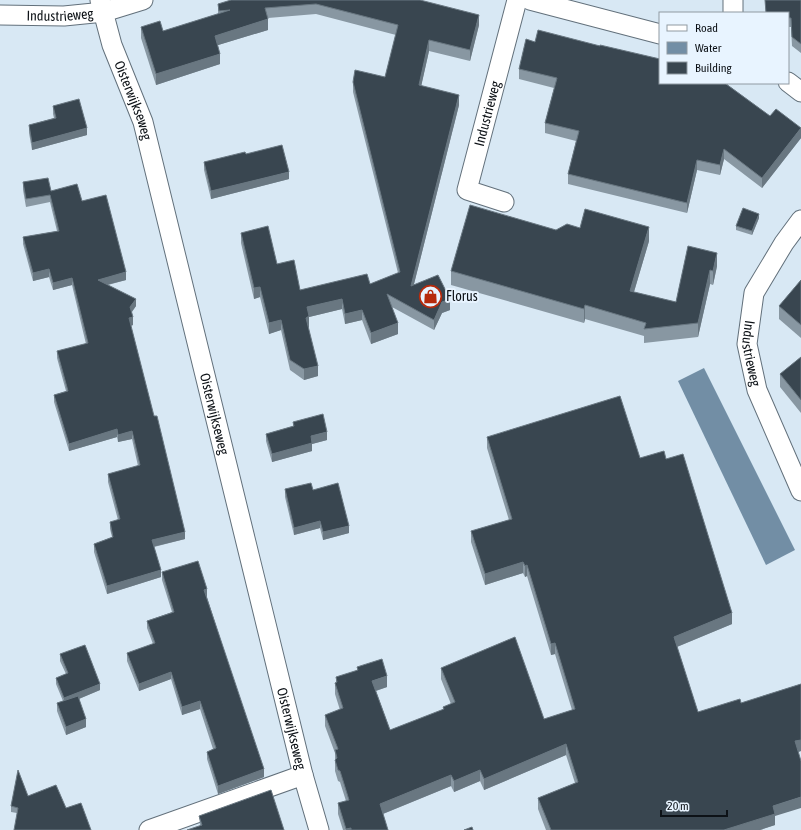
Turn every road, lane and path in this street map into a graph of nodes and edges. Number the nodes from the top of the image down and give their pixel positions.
1 (142, 0) edge
2 (517, 0) edge
3 (530, 0) edge
4 (733, 0) edge
5 (102, 6) edge
6 (733, 12) edge
7 (0, 14) edge
8 (659, 34) edge
9 (789, 83) edge
10 (801, 92) edge
11 (504, 202) dead end
12 (801, 220) edge
13 (801, 491) edge
14 (303, 775) junction
15 (149, 830) edge
16 (319, 830) edge

1 - 5 street, Industrieweg
2 - 11 street, Industrieweg
3 - 8 street
4 - 6 street
5 - 7 street, Industrieweg
5 - 14 street, Oisterwijkseweg
9 - 10 street
12 - 13 street, Industrieweg
14 - 15 street
14 - 16 street, Oisterwijkseweg

